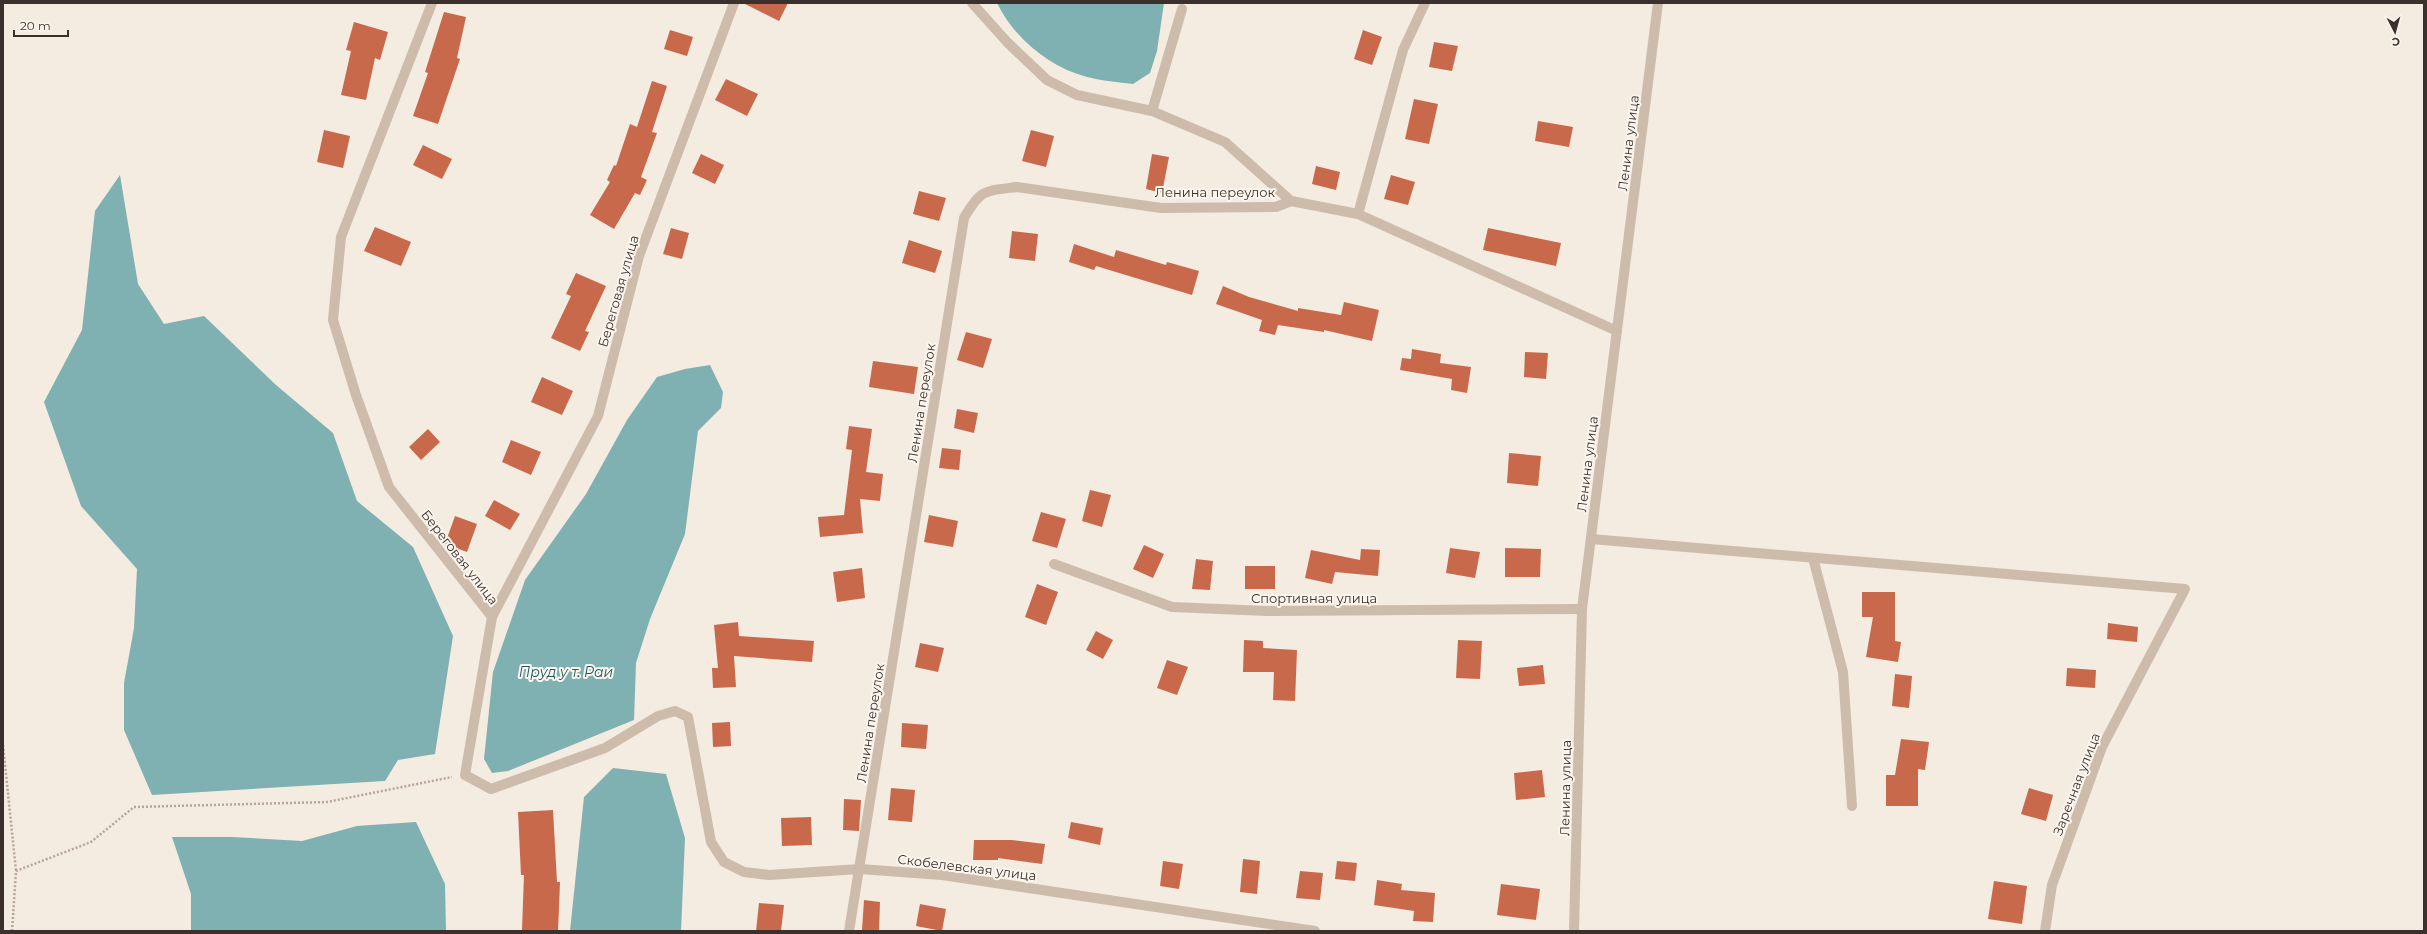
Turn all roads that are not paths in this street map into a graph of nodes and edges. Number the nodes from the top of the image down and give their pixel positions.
1 (432, 3) edge
2 (734, 3) edge
3 (972, 3) edge
4 (1425, 3) edge
5 (1658, 3) edge
6 (1182, 9) dead end
7 (1152, 111) junction
8 (1291, 201) junction
9 (1358, 214) junction
10 (1617, 331) junction
11 (1591, 539) junction
12 (1813, 558) junction
13 (1054, 564) dead end
14 (1582, 609) junction
15 (492, 617) junction
16 (1852, 806) dead end
17 (860, 869) junction
18 (849, 931) edge
19 (1315, 931) edge
20 (1574, 931) edge
21 (2045, 931) edge

1 - 15 street, Береговая улица
2 - 15 street, Береговая улица
3 - 7 street
4 - 9 street
5 - 10 street, Ленина улица
6 - 7 street
7 - 8 street
8 - 9 street
8 - 17 street, Ленина переулок
9 - 10 street
10 - 11 street, Ленина улица
11 - 12 street
11 - 14 street, Ленина улица
12 - 16 street
12 - 21 street, Заречная улица
13 - 14 street, Спортивная улица
14 - 20 street, Ленина улица
15 - 17 street, Скобелевская улица
17 - 18 street, Ленина переулок
17 - 19 street, Скобелевская улица

